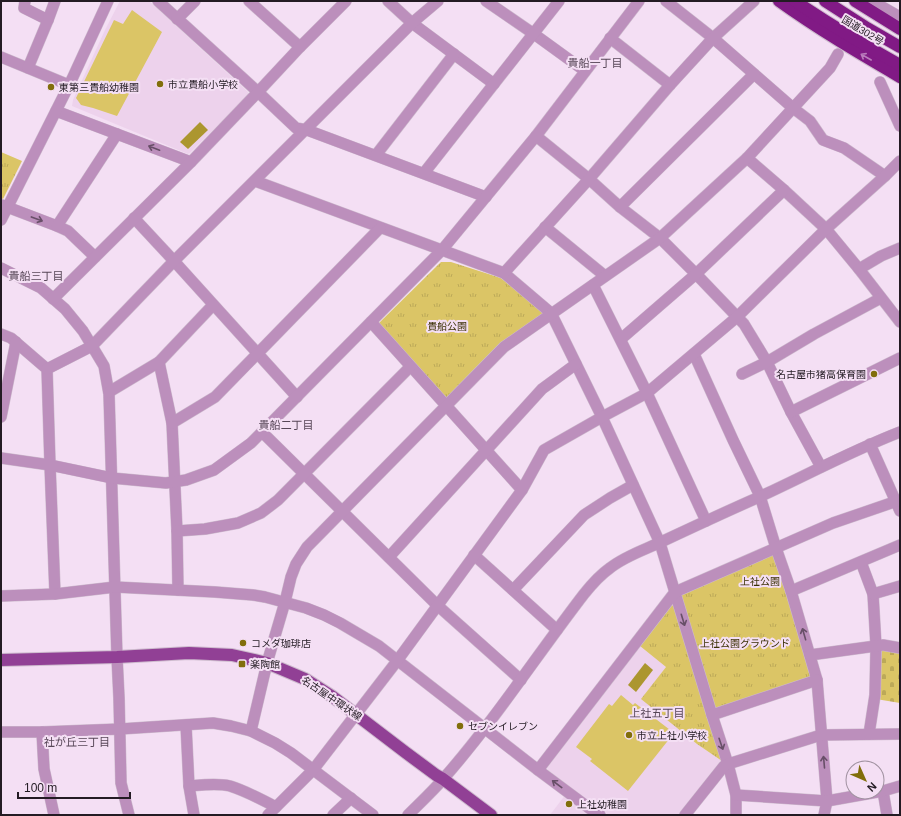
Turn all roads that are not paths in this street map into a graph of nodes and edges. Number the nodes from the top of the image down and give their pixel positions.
1 (25, 1) edge
2 (55, 1) edge
3 (108, 1) edge
4 (158, 1) edge
5 (195, 1) edge
6 (249, 1) edge
7 (346, 1) edge
8 (388, 1) edge
9 (438, 1) edge
10 (486, 1) edge
11 (559, 1) edge
12 (639, 1) edge
13 (666, 1) edge
14 (754, 1) edge
15 (779, 1) edge
16 (795, 1) edge
17 (804, 1) edge
18 (826, 1) edge
19 (830, 1) edge
20 (854, 1) edge
21 (872, 1) edge
22 (900, 18) edge
23 (178, 19) junction
24 (48, 20) junction
25 (412, 24) junction
26 (900, 29) edge
27 (534, 34) junction
28 (610, 38) junction
29 (713, 38) junction
30 (900, 44) edge
31 (300, 47) junction
32 (900, 47) edge
33 (454, 54) junction
34 (838, 54) dead end
35 (1, 57) edge
36 (900, 61) edge
37 (900, 65) edge
38 (28, 68) junction
39 (584, 71) junction
40 (754, 74) junction
41 (900, 77) edge
42 (880, 82) dead end
43 (494, 84) junction
44 (69, 85) junction
45 (670, 85) junction
46 (258, 92) junction
47 (793, 108) junction
48 (56, 111) junction
49 (900, 126) edge
50 (307, 130) junction
51 (117, 134) junction
52 (536, 136) junction
53 (376, 155) junction
54 (747, 158) junction
55 (900, 161) edge
56 (191, 162) junction
57 (424, 173) junction
58 (885, 176) junction
59 (589, 180) junction
60 (255, 181) junction
61 (784, 190) junction
62 (486, 197) junction
63 (4, 206) edge
64 (620, 207) junction
65 (134, 218) junction
66 (1, 220) edge
67 (58, 226) junction
68 (545, 227) junction
69 (380, 228) junction
70 (826, 229) junction
71 (660, 238) junction
72 (900, 248) edge
73 (442, 250) junction
74 (95, 257) junction
75 (174, 261) junction
76 (1, 268) edge
77 (859, 269) junction
78 (504, 273) junction
79 (696, 274) junction
80 (605, 276) junction
81 (592, 285) junction
82 (881, 298) junction
83 (53, 299) junction
84 (213, 305) junction
85 (551, 313) junction
86 (737, 317) junction
87 (371, 322) junction
88 (900, 322) edge
89 (1, 334) edge
90 (621, 339) junction
91 (16, 342) junction
92 (92, 346) junction
93 (256, 353) junction
94 (694, 354) junction
95 (900, 358) edge
96 (159, 362) junction
97 (767, 362) junction
98 (576, 364) junction
99 (410, 367) junction
100 (48, 369) junction
101 (742, 374) dead end
102 (109, 392) junction
103 (647, 393) junction
104 (297, 397) junction
105 (445, 406) junction
106 (791, 412) junction
107 (1, 417) edge
108 (602, 417) junction
109 (172, 423) junction
110 (262, 432) junction
111 (900, 432) edge
112 (870, 444) junction
113 (485, 450) junction
114 (1, 458) edge
115 (50, 465) junction
116 (821, 467) junction
117 (305, 473) junction
118 (112, 478) junction
119 (174, 482) junction
120 (633, 485) junction
121 (522, 490) junction
122 (760, 496) junction
123 (898, 504) edge
124 (342, 511) junction
125 (706, 521) junction
126 (177, 531) junction
127 (660, 542) junction
128 (900, 545) edge
129 (776, 548) junction
130 (474, 555) junction
131 (389, 557) junction
132 (861, 562) junction
133 (900, 586) edge
134 (115, 587) junction
135 (178, 590) junction
136 (513, 590) junction
137 (791, 591) junction
138 (675, 592) junction
139 (55, 594) junction
140 (872, 594) junction
141 (1, 596) edge
142 (284, 602) junction
143 (437, 605) junction
144 (557, 630) junction
145 (876, 646) junction
146 (900, 648) edge
147 (810, 655) junction
148 (117, 657) junction
149 (1, 660) edge
150 (397, 661) junction
151 (268, 663) junction
152 (521, 680) junction
153 (816, 680) junction
154 (356, 714) junction
155 (712, 715) junction
156 (186, 725) junction
157 (485, 728) junction
158 (120, 729) junction
159 (1, 732) edge
160 (42, 732) junction
161 (251, 732) junction
162 (869, 734) junction
163 (900, 734) edge
164 (821, 735) junction
165 (728, 764) junction
166 (313, 770) junction
167 (538, 770) junction
168 (443, 779) junction
169 (899, 783) edge
170 (189, 786) junction
171 (885, 790) edge
172 (736, 795) junction
173 (351, 798) junction
174 (845, 798) edge
175 (885, 800) edge
176 (827, 801) junction
177 (272, 811) edge
178 (54, 815) edge
179 (129, 815) edge
180 (194, 815) edge
181 (333, 815) edge
182 (373, 815) edge
183 (408, 815) edge
184 (491, 815) edge
185 (600, 815) edge
186 (685, 815) edge
187 (736, 815) edge
188 (824, 815) edge
189 (888, 815) edge

1 - 24 street
2 - 24 street
3 - 44 street
4 - 23 street
5 - 23 street
6 - 31 street
7 - 31 street
8 - 25 street
9 - 25 street
10 - 27 street
11 - 27 street
12 - 28 street
13 - 29 street
14 - 29 street
41 -> 15 highway
16 - 37 highway, 国道302号
17 - 36 highway
18 - 32 highway
19 - 30 highway, 国道302号
20 - 26 highway
21 - 22 street
23 - 46 street
24 - 38 street
25 - 33 street
25 - 50 street
27 - 39 street
27 - 43 street
28 - 39 street
28 - 45 street
29 - 40 street
29 - 45 street
31 - 46 street
33 - 43 street
33 - 53 street
34 - 47 street
35 - 38 street
38 - 44 street
39 - 52 street
40 - 47 street
40 - 64 street
42 - 49 street
43 - 57 street
44 - 48 street
45 - 59 street
46 - 50 street
46 - 56 street
47 - 54 street
47 - 58 street
48 - 51 street
48 - 63 street
50 - 53 street
50 - 60 street
56 -> 51 street
51 - 67 street
52 - 59 street
52 - 62 street
53 - 57 street
54 - 61 street
54 - 71 street
55 - 58 street
56 - 65 street
57 - 62 street
58 - 70 street
59 - 64 street
59 - 68 street
60 - 69 street
60 - 75 street
61 - 70 street
61 - 79 street
62 - 73 street
63 - 66 street
63 -> 67 street
64 - 71 street
65 - 74 street
65 - 75 street
67 - 74 street
68 - 78 street
68 - 80 street
69 - 73 street
69 - 93 street
70 - 77 street
70 - 86 street
71 - 79 street
71 - 80 street
72 - 77 street
73 - 78 street
73 - 87 street
74 - 83 street
75 - 84 street
75 - 92 street
76 - 83 street
77 - 82 street
78 - 85 street
79 - 86 street
79 - 90 street
80 - 81 street
81 - 85 street
81 - 90 street
82 - 88 street
82 - 97 street
83 - 92 street
84 - 93 street
84 - 96 street
85 - 98 street
85 - 105 street
86 - 94 street
86 - 97 street
87 - 99 street
87 - 104 street
89 - 91 street
90 - 103 street
91 - 100 street
91 - 107 street
92 - 100 street
92 - 102 street
93 - 104 street
93 - 109 street
94 - 103 street
94 - 122 street
95 - 106 street
96 - 102 street
96 - 109 street
97 - 101 street
97 - 106 street
98 - 108 street
98 - 113 street
99 - 105 street
99 - 117 street
100 - 115 street
102 - 118 street
103 - 108 street
103 - 125 street
104 - 110 street
105 - 113 street
105 - 124 street
106 - 116 street
108 - 120 street
108 - 121 street
109 - 119 street
110 - 117 street
110 - 119 street
111 - 112 street
112 - 116 street
112 - 123 street
113 - 121 street
113 - 131 street
114 - 115 street
115 - 118 street
115 - 139 street
116 - 122 street
117 - 124 street
117 - 126 street
118 - 119 street
118 - 134 street
119 - 126 street
120 - 127 street
120 - 136 street
121 - 130 street
122 - 125 street
122 - 129 street
123 - 129 street
124 - 131 street
124 - 142 street
125 - 127 street
126 - 135 street
127 - 138 street
127 - 144 street
128 - 132 street
129 - 137 street
129 - 138 street
130 - 136 street
130 - 143 street
131 - 143 street
132 - 137 street
132 - 140 street
133 - 140 street
134 - 135 street
134 - 139 street
134 - 148 street
135 - 142 street
136 - 144 street
147 -> 137 street
138 -> 155 street
138 - 167 street
139 - 141 street
140 - 145 street
142 - 150 street
142 - 151 street
143 - 150 street
143 - 152 street
144 - 152 street
145 - 146 street
145 - 147 street
145 - 162 street
147 - 153 street
148 - 149 main road, 名古屋中環状線
148 - 151 main road, 名古屋中環状線
148 - 158 street
150 - 154 street
150 - 157 street
151 - 154 main road, 名古屋中環状線
151 - 161 street
152 - 157 street
153 - 155 street
153 - 164 street
154 - 166 street
154 - 168 main road, 名古屋中環状線
155 -> 165 street
156 - 158 street
156 - 161 street
156 - 170 street
157 - 167 street
157 - 168 street
158 - 160 street
158 - 179 street
159 - 160 street
160 - 178 street
161 - 166 street
162 - 163 street
162 - 164 street
164 - 165 street
176 -> 164 street
165 - 172 street
165 - 186 street
166 - 173 street
166 - 177 street
185 -> 167 street
168 - 183 street
168 - 184 main road, 名古屋中環状線
169 - 171 street
170 - 177 street
170 - 180 street
172 - 176 street
172 - 187 street
173 - 181 street
173 - 182 street
174 - 176 street
175 - 189 street
176 - 188 street

